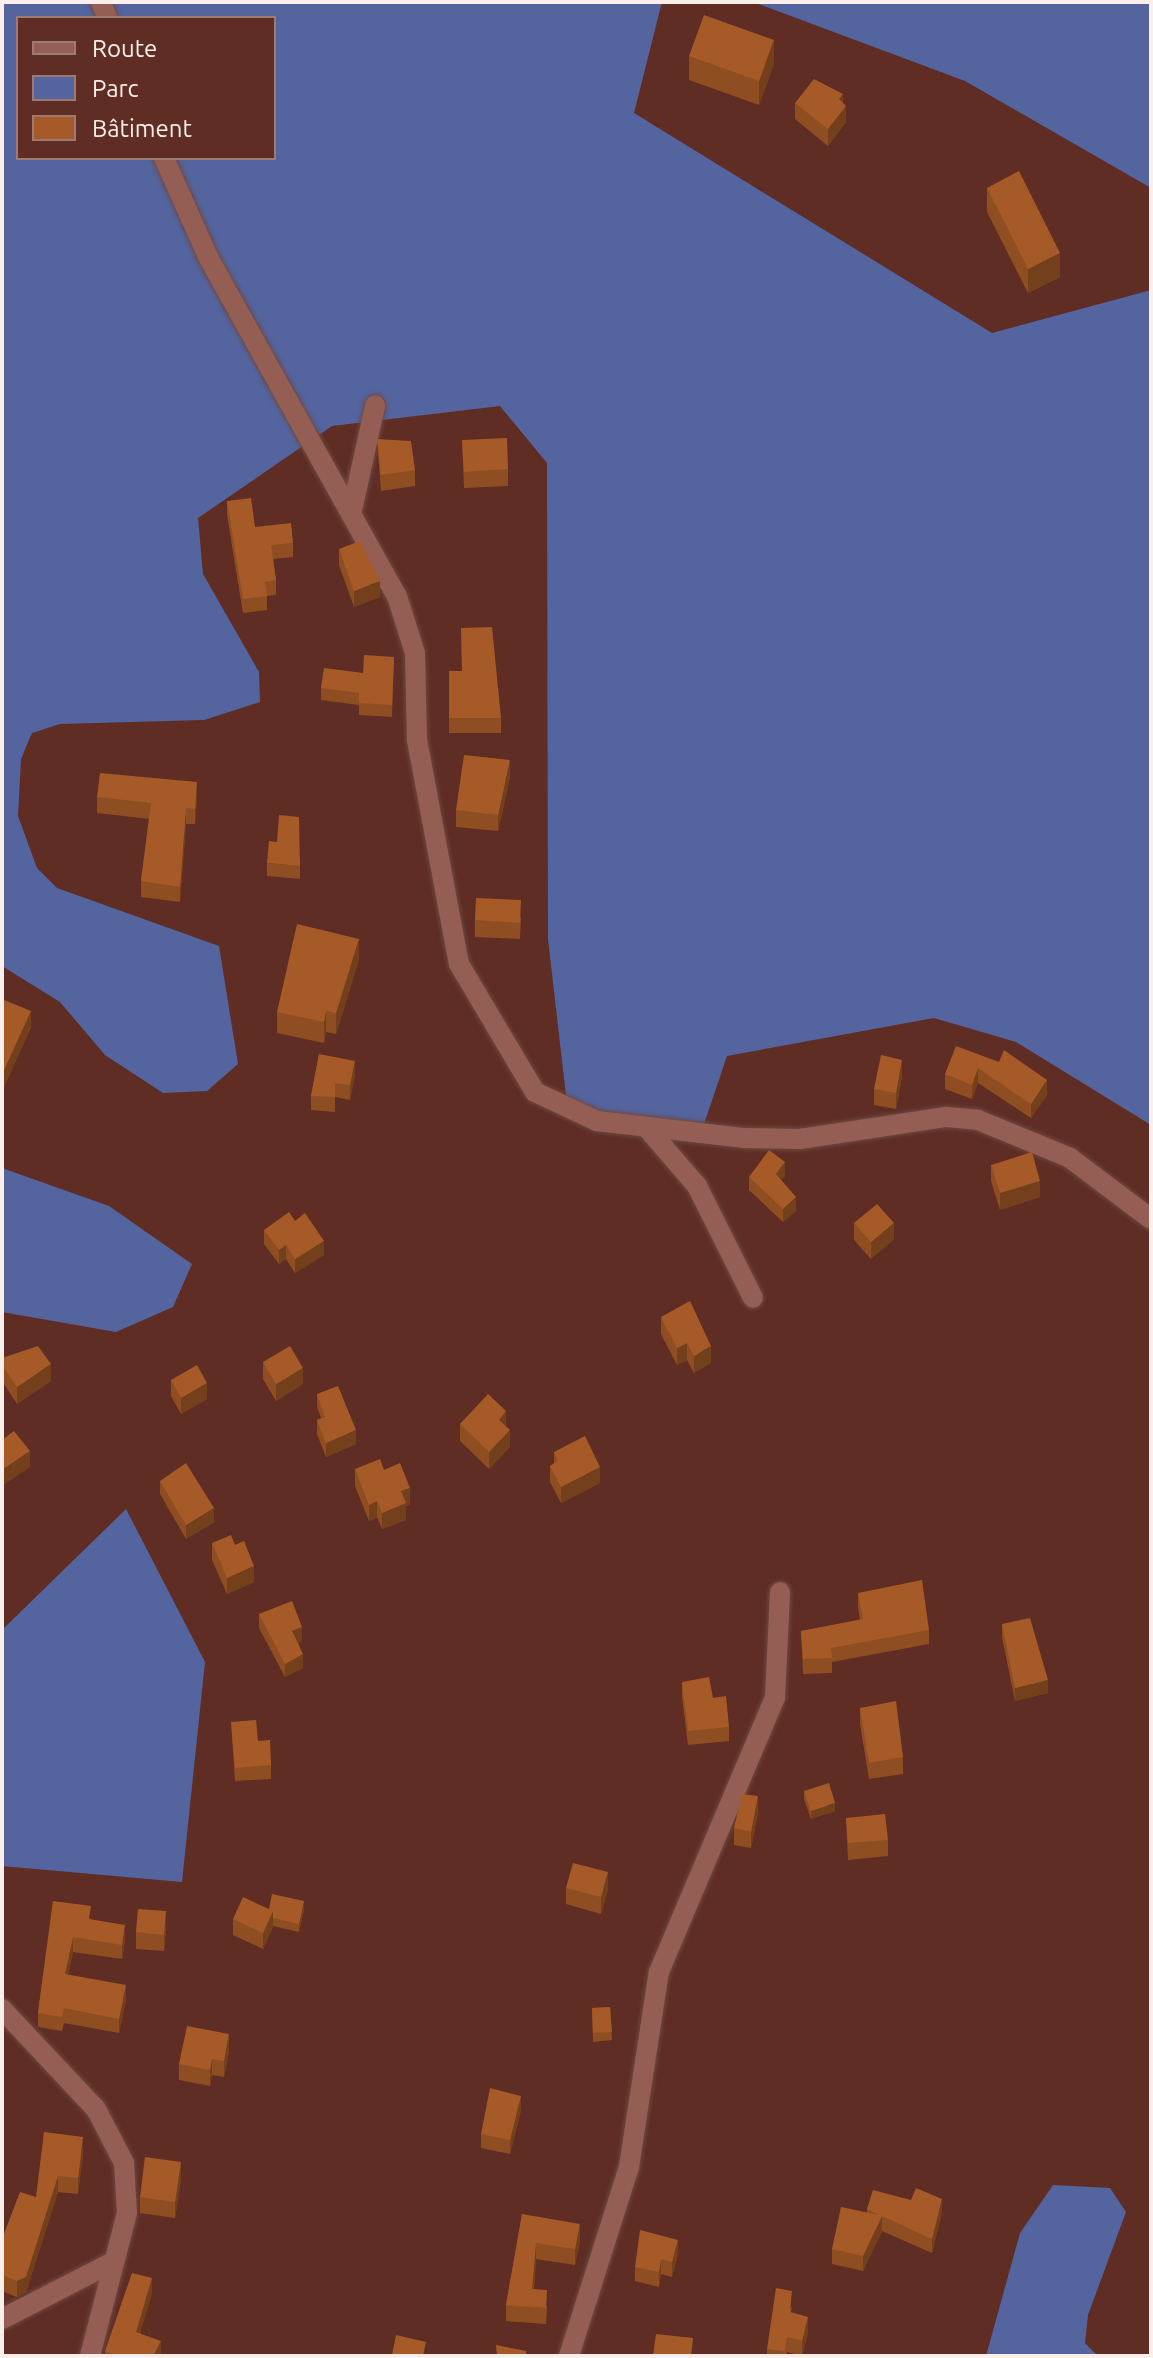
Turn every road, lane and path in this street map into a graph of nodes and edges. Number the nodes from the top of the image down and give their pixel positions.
1 (165, 160) edge
2 (375, 406) dead end
3 (352, 510) junction
4 (647, 1128) junction
5 (1151, 1219) edge
6 (753, 1298) dead end
7 (780, 1592) dead end
8 (2, 2009) edge
9 (113, 2262) junction
10 (2, 2319) edge
11 (90, 2356) edge
12 (569, 2356) edge

1 - 3 street
2 - 3 street
3 - 4 street
4 - 5 street
4 - 6 street
7 - 12 street
8 - 9 street
9 - 10 street
9 - 11 street

